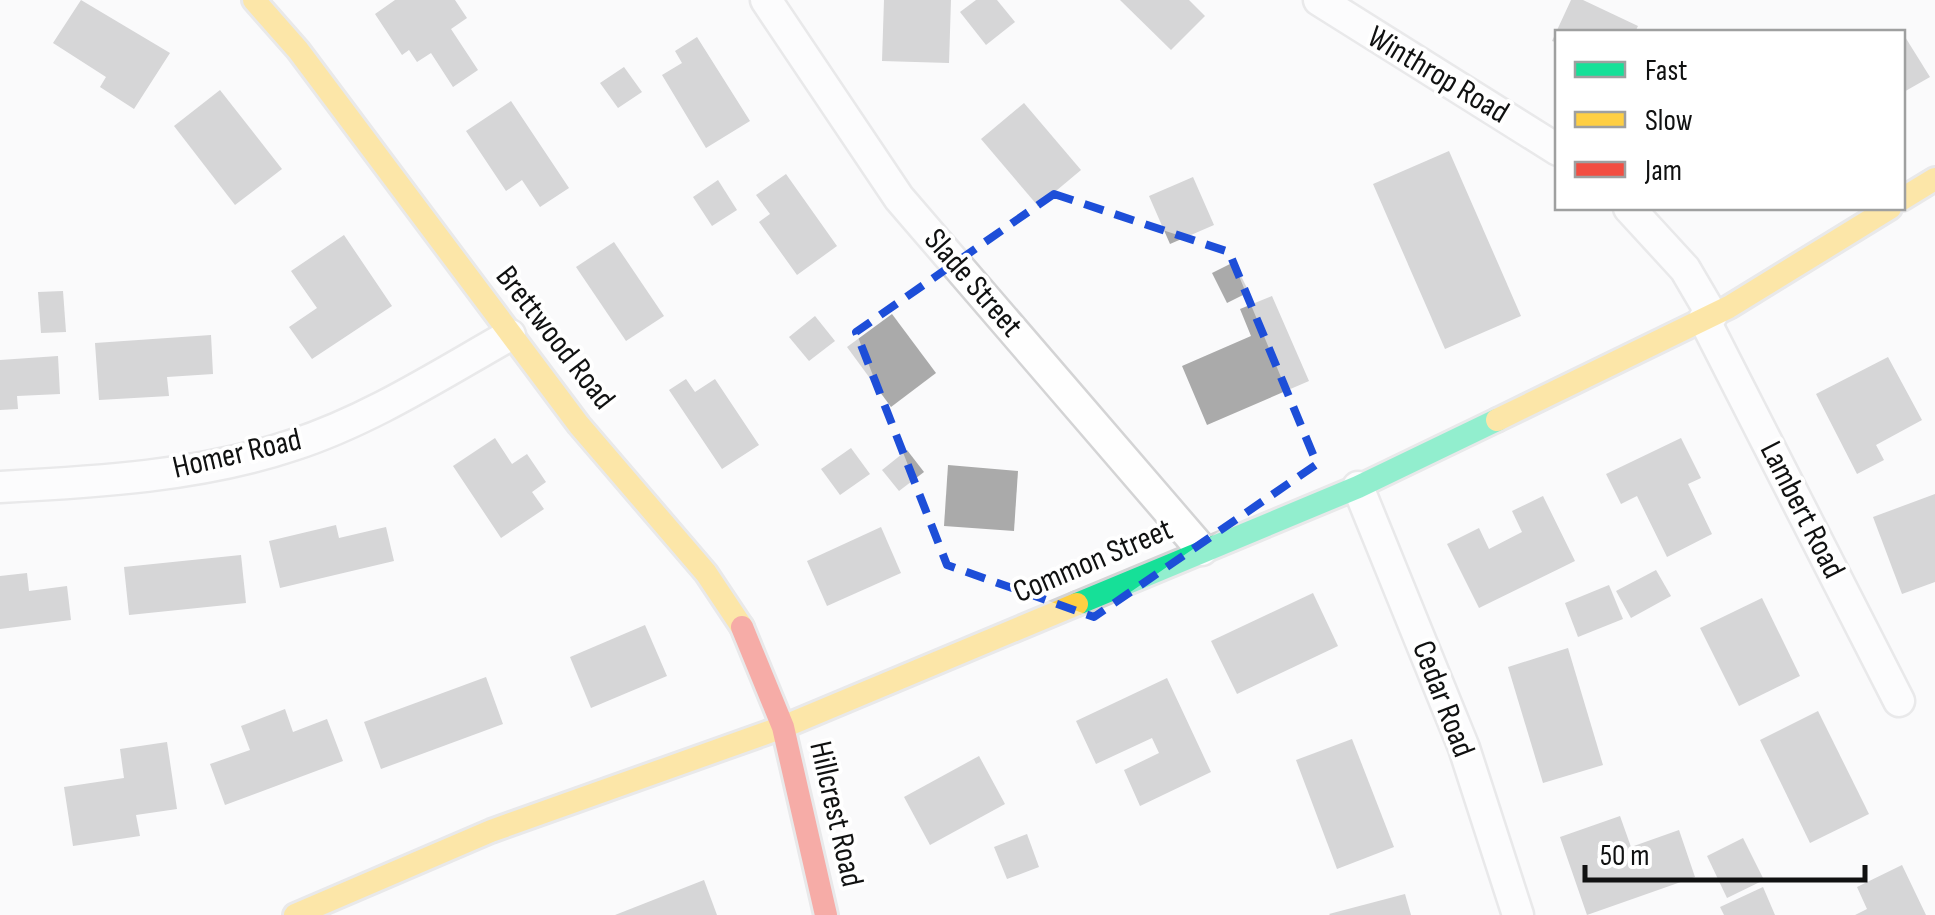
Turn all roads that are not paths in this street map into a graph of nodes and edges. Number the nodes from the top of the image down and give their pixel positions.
1 (254, 0) edge
2 (1318, 0) edge
3 (767, 1) edge
4 (1555, 148) edge
5 (1935, 178) edge
6 (1905, 198) edge
7 (1631, 210) edge
8 (1887, 210) edge
9 (1708, 317) junction
10 (510, 336) junction
11 (1358, 487) junction
12 (0, 488) edge
13 (1202, 550) junction
14 (1899, 701) dead end
15 (783, 727) junction
16 (297, 915) edge
17 (826, 915) edge
18 (1518, 915) edge

1 - 10 main road, Brettwood Road
2 - 4 street, Winthrop Road
3 - 13 street, Slade Street
5 - 6 main road
7 - 9 street
8 - 9 main road, Common Street
9 - 11 main road, Common Street
9 - 14 street, Lambert Road
10 - 12 street, Homer Road
10 - 15 main road, Brettwood Road
11 - 13 main road, Common Street
11 - 18 street, Cedar Road
13 - 15 main road, Common Street
15 - 16 main road, Common Street
15 - 17 main road, Hillcrest Road

